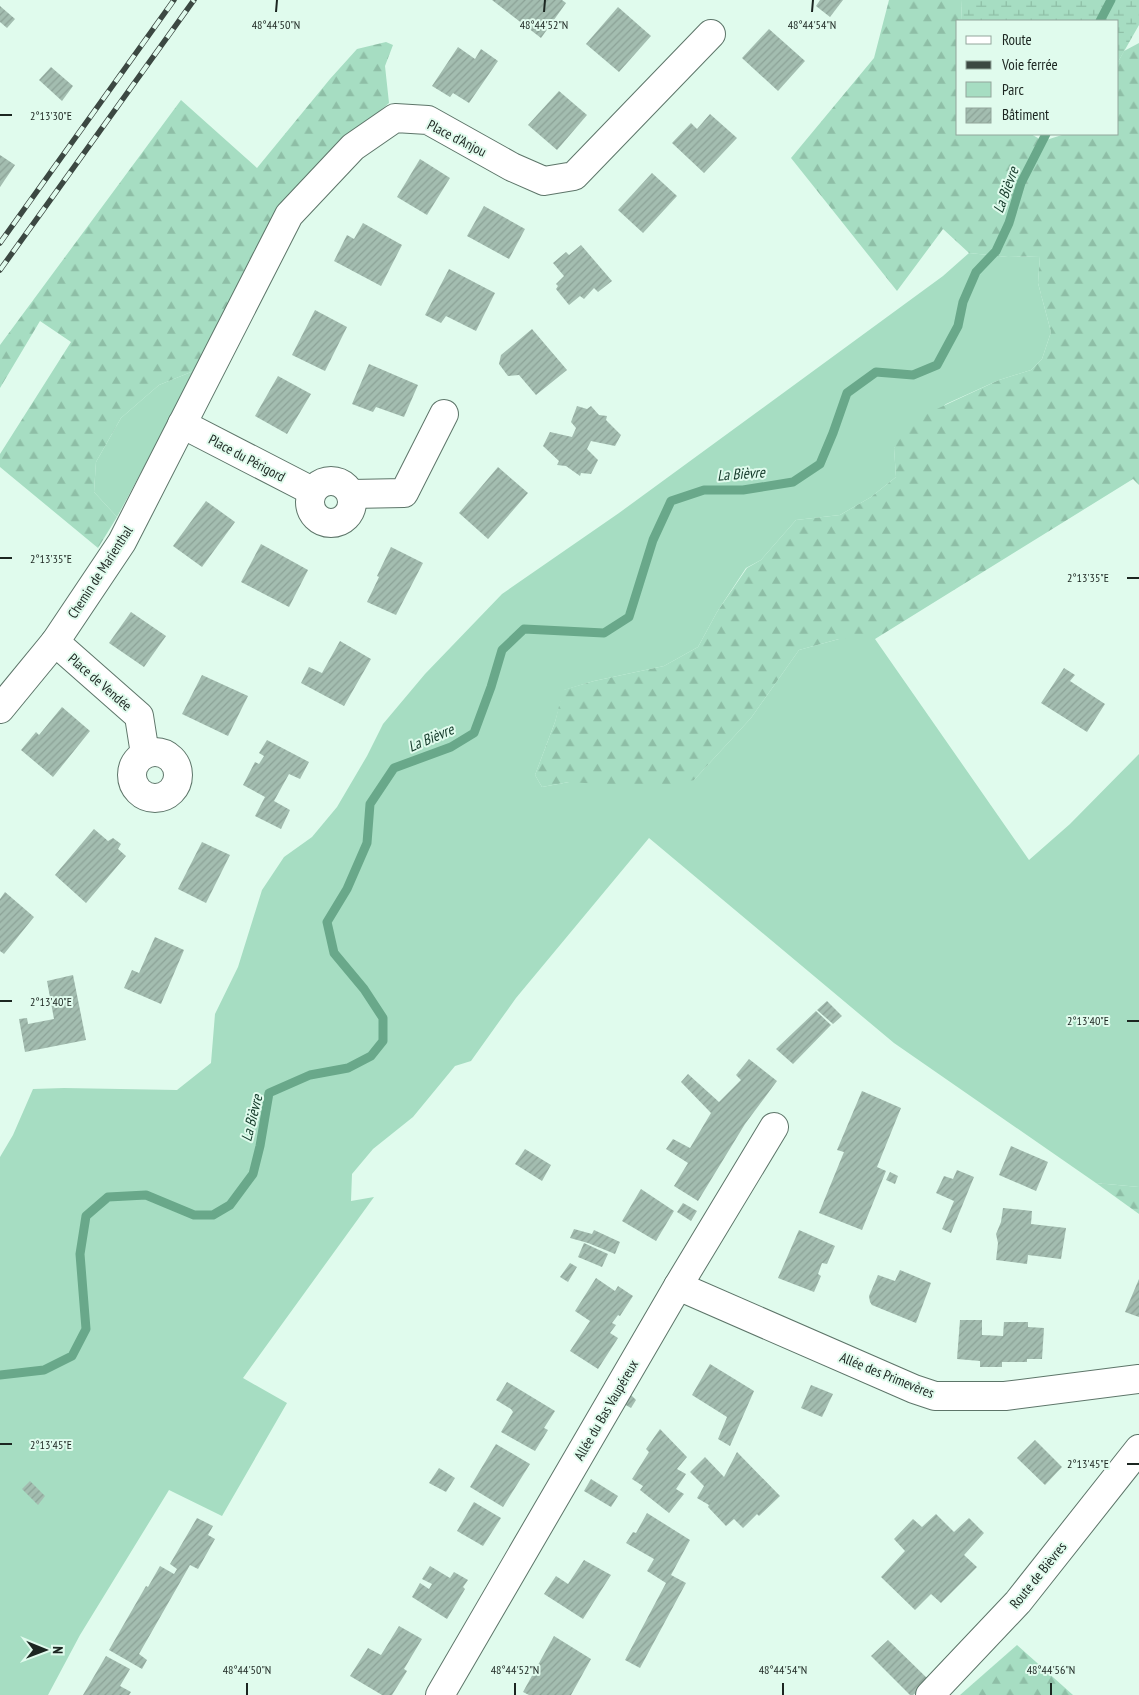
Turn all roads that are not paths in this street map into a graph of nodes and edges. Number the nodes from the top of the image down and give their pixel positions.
1 (711, 34) dead end
2 (444, 414) dead end
3 (182, 424) junction
4 (312, 491) junction
5 (351, 494) junction
6 (54, 642) junction
7 (0, 708) edge
8 (145, 754) dead end
9 (774, 1127) dead end
10 (678, 1286) junction
11 (1139, 1379) edge
12 (1139, 1449) edge
13 (440, 1695) edge
14 (930, 1695) edge

1 - 3 street, Place d'Anjou
2 - 5 street
3 - 4 street, Place du Périgord
3 - 6 street, Chemin de Marienthal
4 - 5 street
4 - 5 street
6 - 7 street, Chemin de Marienthal
6 - 8 street, Place de Vendée
9 - 10 street, Allée du Bas Vaupéreux
10 - 11 street, Allée des Primevères
10 - 13 street, Allée du Bas Vaupéreux
12 - 14 street, Route de Bièvres

